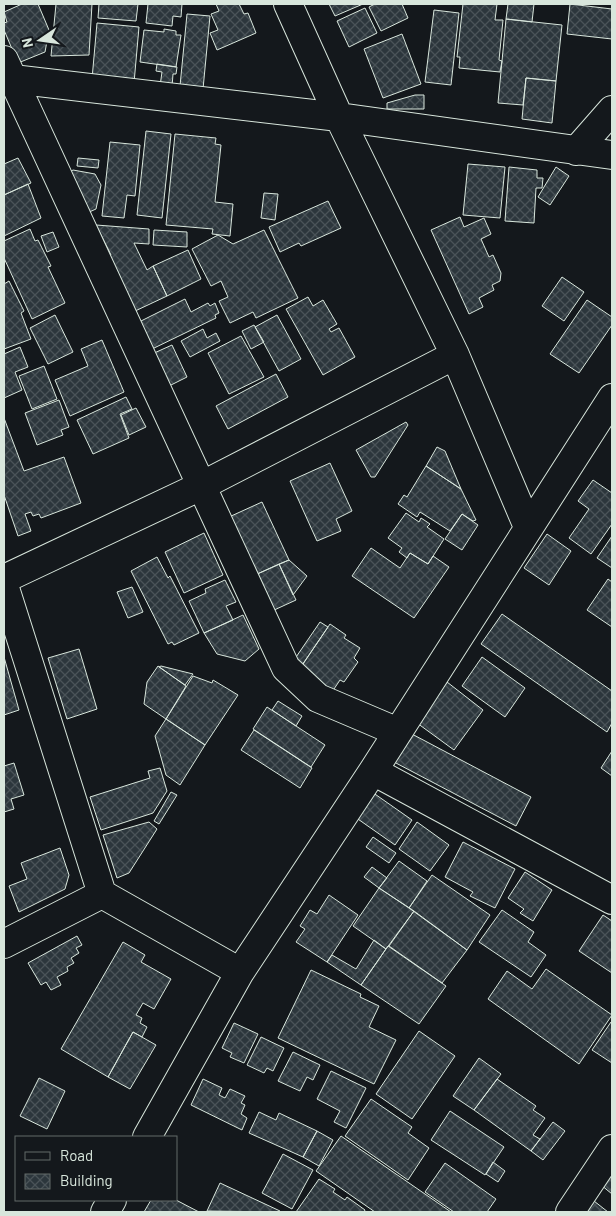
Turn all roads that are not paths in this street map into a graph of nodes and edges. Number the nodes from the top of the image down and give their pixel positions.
1 (288, 4) edge
2 (7, 73) edge
3 (612, 110) edge
4 (339, 117) junction
5 (576, 151) junction
6 (612, 155) edge
7 (455, 355) junction
8 (612, 398) edge
9 (202, 486) junction
10 (528, 527) junction
11 (4, 579) edge
12 (4, 584) edge
13 (398, 732) junction
14 (374, 771) junction
15 (102, 894) junction
16 (612, 900) edge
17 (4, 944) edge
18 (240, 972) junction
19 (148, 1136) edge
20 (612, 1150) edge
21 (111, 1201) edge
22 (105, 1212) edge
23 (570, 1212) edge

1 - 4 street
2 - 4 street
2 - 9 street
3 - 5 street
4 - 5 street
4 - 7 street
5 - 6 street
7 - 9 street
7 - 10 street
8 - 10 street
9 - 11 street
9 - 13 street
10 - 13 street
12 - 15 street
13 - 14 street
14 - 16 street
14 - 18 street
15 - 17 street
15 - 18 street
18 - 19 street
20 - 23 street
21 - 22 street

